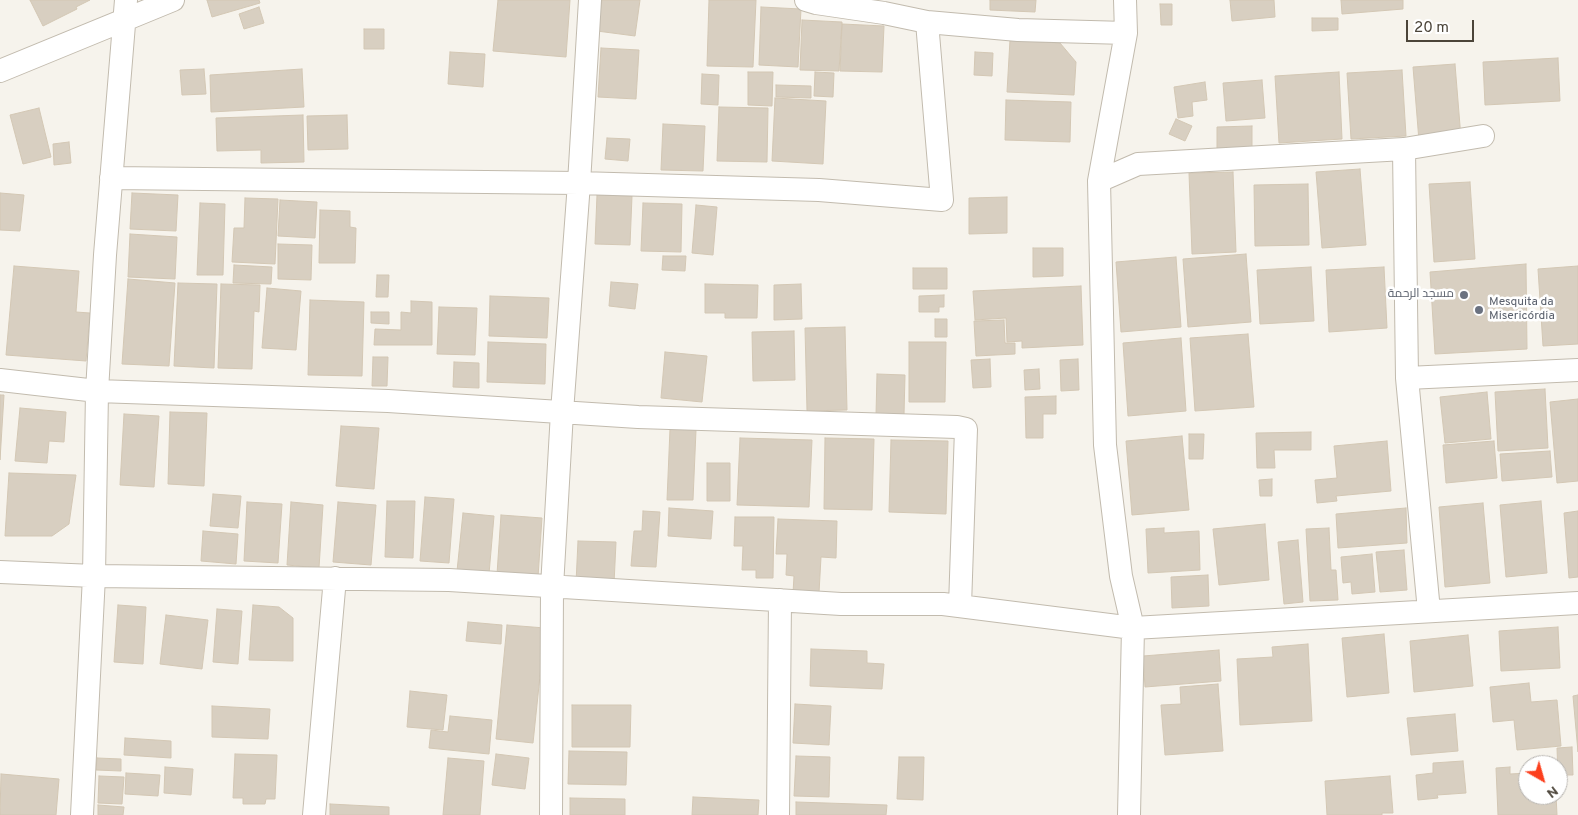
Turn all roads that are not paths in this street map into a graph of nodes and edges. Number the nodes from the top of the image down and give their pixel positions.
1 (173, 0) edge
2 (590, 0) edge
3 (806, 0) edge
4 (1125, 0) edge
5 (125, 10) edge
6 (927, 22) junction
7 (1126, 33) junction
8 (0, 71) edge
9 (1482, 136) dead end
10 (1404, 149) junction
11 (111, 178) junction
12 (1099, 181) junction
13 (579, 182) junction
14 (1578, 370) edge
15 (1407, 378) junction
16 (0, 380) edge
17 (97, 391) junction
18 (562, 412) junction
19 (0, 572) edge
20 (94, 576) junction
21 (335, 578) junction
22 (552, 587) junction
23 (780, 600) junction
24 (1578, 603) edge
25 (960, 606) junction
26 (1429, 611) junction
27 (1133, 628) junction
28 (82, 815) edge
29 (314, 815) edge
30 (551, 815) edge
31 (778, 815) edge
32 (1129, 815) edge

1 - 5 street
2 - 13 street
3 - 6 street
4 - 7 street
5 - 8 street
5 - 11 street
6 - 7 street
6 - 13 street
7 - 12 street
9 - 10 street
10 - 12 street
10 - 15 street
11 - 13 street
11 - 17 street
12 - 27 street
13 - 18 street
14 - 15 street
15 - 26 street
16 - 17 street
17 - 18 street
17 - 20 street
18 - 22 street
18 - 25 street
19 - 20 street
20 - 21 street
20 - 28 street
21 - 22 street
21 - 29 street
22 - 23 street
22 - 30 street
23 - 25 street
23 - 31 street
24 - 26 street
25 - 27 street
26 - 27 street
27 - 32 street

